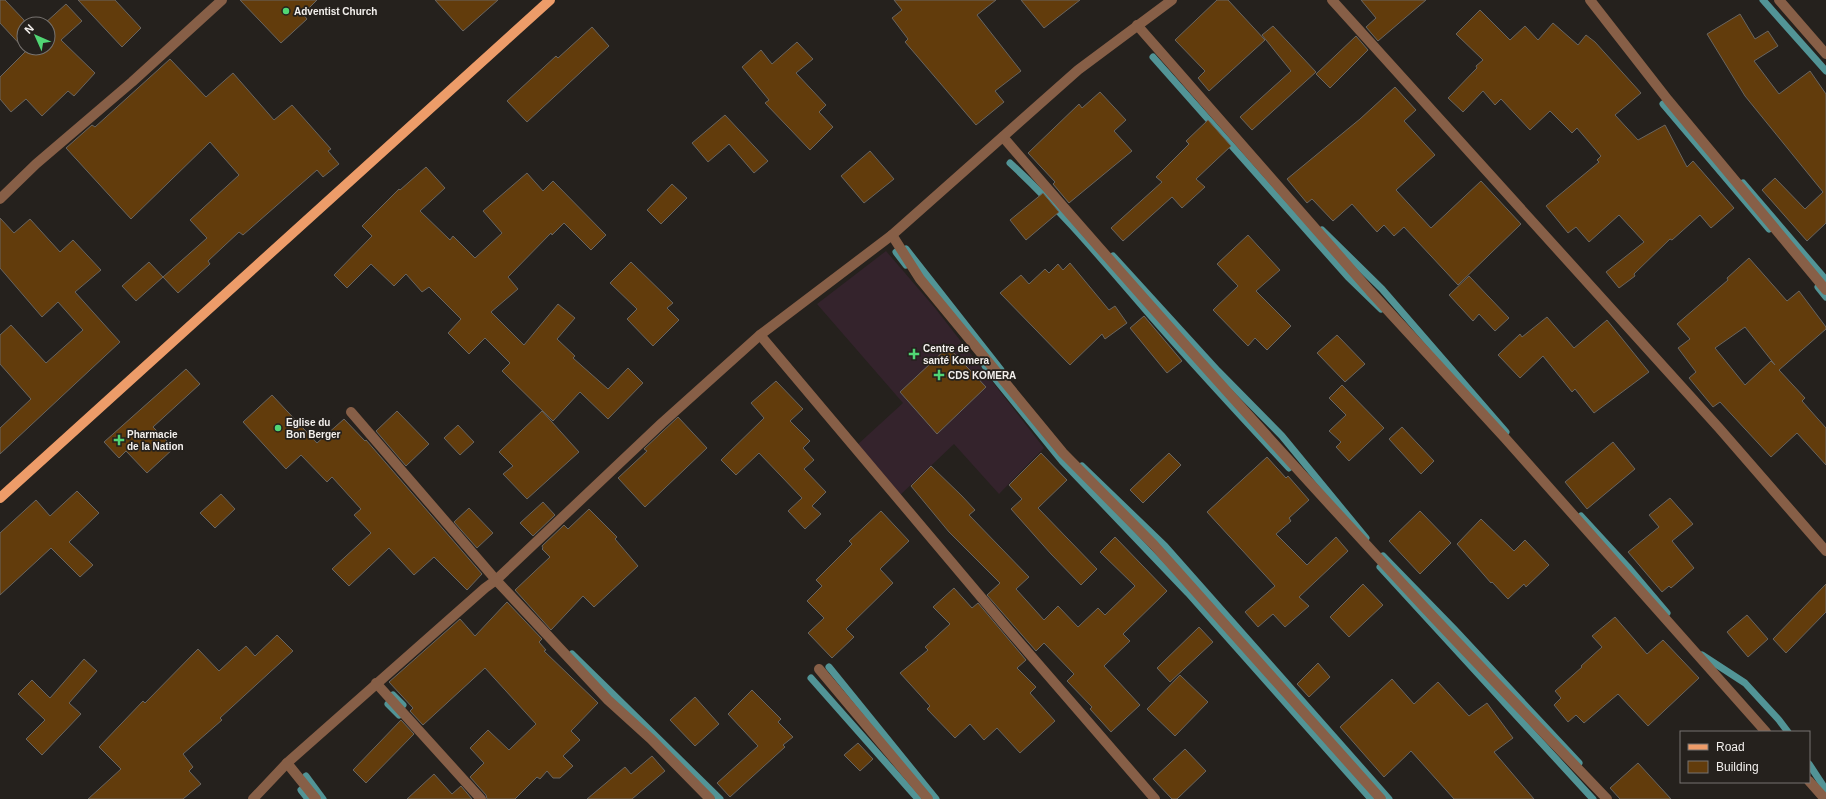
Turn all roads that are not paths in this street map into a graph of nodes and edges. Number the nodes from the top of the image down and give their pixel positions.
1 (222, 0) edge
2 (550, 0) edge
3 (1172, 0) edge
4 (1332, 0) edge
5 (1590, 0) edge
6 (1779, 0) edge
7 (1137, 25) junction
8 (1826, 54) edge
9 (1003, 138) junction
10 (0, 199) edge
11 (892, 235) junction
12 (1826, 290) edge
13 (760, 334) junction
14 (351, 412) dead end
15 (0, 498) edge
16 (1826, 551) edge
17 (496, 580) junction
18 (819, 669) dead end
19 (376, 683) junction
20 (1765, 731) edge
21 (287, 763) junction
22 (1810, 782) edge
23 (253, 799) edge
24 (316, 799) edge
25 (481, 799) edge
26 (710, 799) edge
27 (928, 799) edge
28 (1155, 799) edge
29 (1381, 799) edge
30 (1607, 799) edge
31 (1824, 799) edge

1 - 10 street
2 - 15 main road
3 - 7 street
4 - 16 street
5 - 12 street
6 - 8 street
7 - 9 street
7 - 20 street
9 - 11 street
9 - 30 street
11 - 13 street
11 - 29 street
13 - 17 street
13 - 28 street
14 - 17 street
17 - 19 street
17 - 26 street
18 - 27 street
19 - 21 street
19 - 25 street
21 - 23 street
21 - 24 street
22 - 31 street

